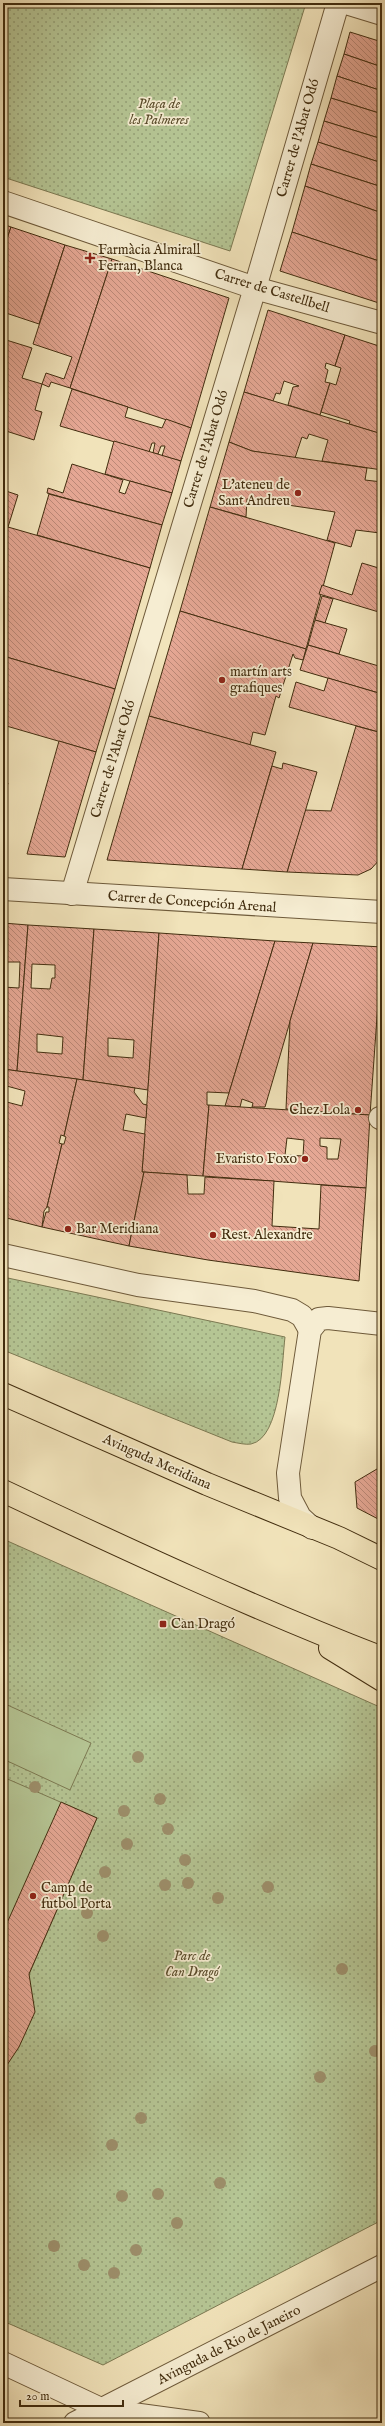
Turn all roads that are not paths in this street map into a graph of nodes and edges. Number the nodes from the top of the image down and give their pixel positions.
1 (338, 3) edge
2 (346, 3) edge
3 (382, 14) edge
4 (3, 202) edge
5 (255, 288) junction
6 (382, 324) edge
7 (3, 889) edge
8 (72, 894) junction
9 (382, 912) edge
10 (3, 1255) edge
11 (382, 1324) edge
12 (310, 1330) junction
13 (3, 1394) edge
14 (3, 1491) edge
15 (312, 1528) junction
16 (382, 1560) edge
17 (290, 1623) junction
18 (382, 1658) edge
19 (382, 1680) edge
20 (382, 2266) edge
21 (3, 2363) edge
22 (103, 2410) junction
23 (75, 2423) edge
24 (199, 2423) edge

1 - 5 street, Carrer de l'Abat Odó
2 - 3 street
4 - 5 street, Carrer de Castellbell
5 - 6 street, Carrer de Castellbell
5 - 8 street, Carrer de l'Abat Odó
7 - 8 street, Carrer de Concepción Arenal
8 - 9 street, Carrer de Concepción Arenal
10 - 12 street
11 - 12 street
12 - 15 street, Avinguda Meridiana
13 - 15 main road, Avinguda Meridiana
14 - 17 main road
15 - 16 main road, Avinguda Meridiana
17 - 18 main road
17 - 19 main road
20 - 22 street, Avinguda de Rio de Janeiro
21 - 22 street
22 - 23 street, Avinguda de Rio de Janeiro
22 - 24 street

